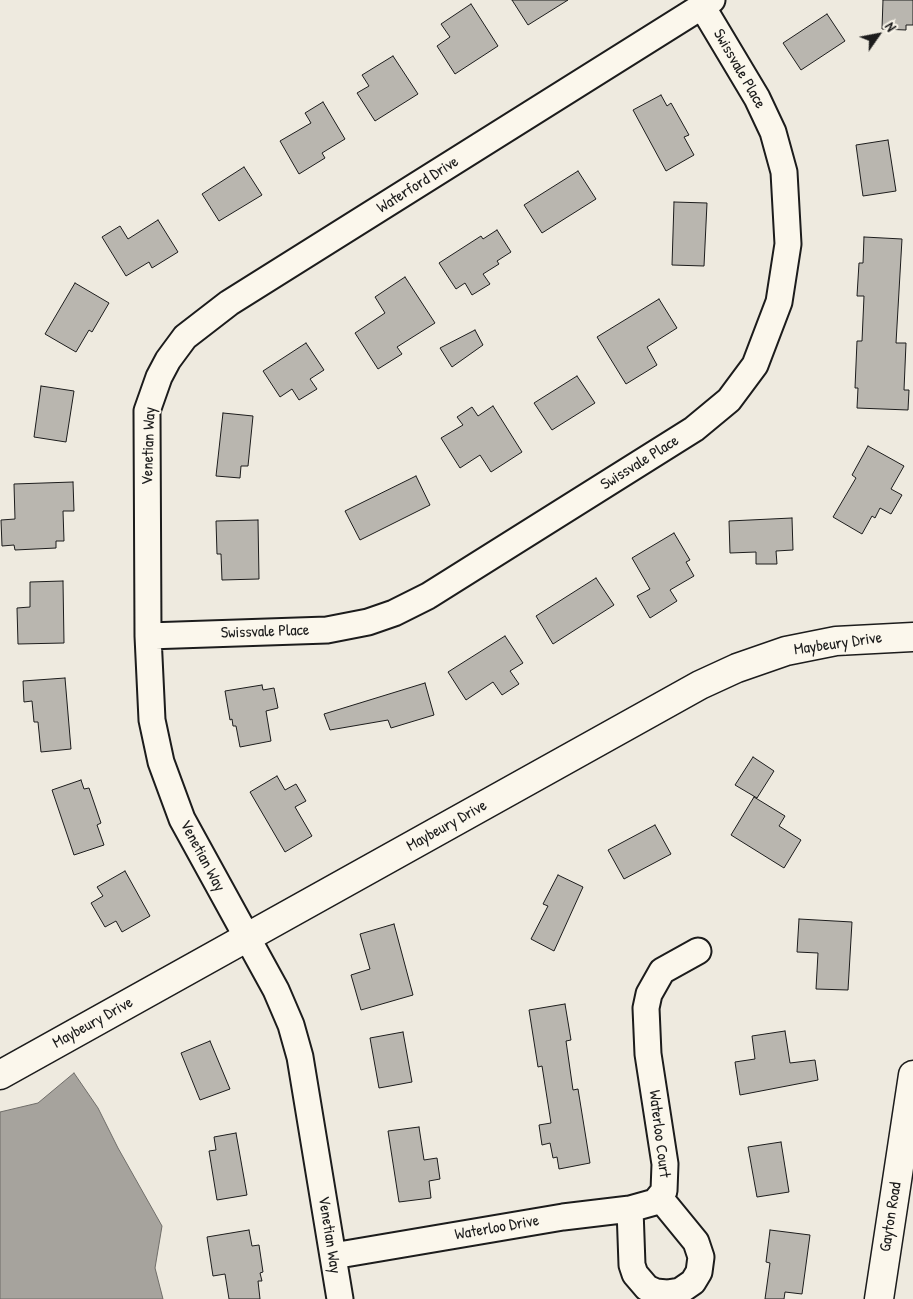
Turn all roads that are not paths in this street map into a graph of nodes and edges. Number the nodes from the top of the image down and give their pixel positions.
1 (707, 3) edge
2 (151, 397) joint
3 (148, 636) junction
4 (913, 637) edge
5 (247, 938) junction
6 (698, 951) dead end
7 (0, 1074) edge
8 (913, 1075) edge
9 (660, 1198) junction
10 (630, 1209) junction
11 (333, 1256) junction
12 (340, 1299) edge
13 (879, 1299) edge

1 - 2 street, Waterford Drive
1 - 3 street, Swissvale Place
2 - 3 street, Venetian Way
3 - 5 street, Venetian Way
4 - 5 street, Maybeury Drive
5 - 7 street, Maybeury Drive
5 - 11 street, Venetian Way
6 - 9 street, Waterloo Court
8 - 13 street, Gayton Road
9 - 10 street, Waterloo Drive
9 - 10 street, Waterloo Court
10 - 11 street, Waterloo Drive
11 - 12 street, Venetian Way

